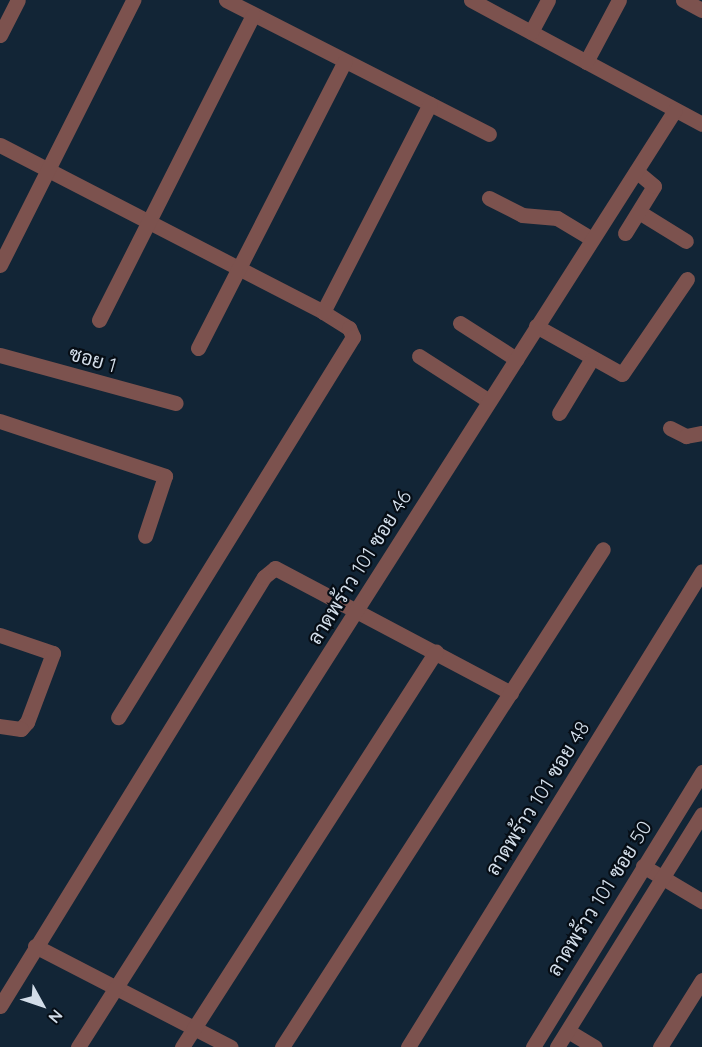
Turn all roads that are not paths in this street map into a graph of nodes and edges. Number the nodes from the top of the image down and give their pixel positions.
1 (18, 0) edge
2 (133, 0) edge
3 (226, 0) edge
4 (471, 0) edge
5 (548, 0) edge
6 (619, 0) edge
7 (683, 0) edge
8 (702, 10) edge
9 (254, 15) junction
10 (531, 32) junction
11 (0, 35) edge
12 (345, 61) junction
13 (586, 62) junction
14 (430, 104) junction
15 (675, 110) junction
16 (702, 124) edge
17 (489, 135) dead end
18 (0, 145) edge
19 (47, 168) junction
20 (636, 171) junction
21 (489, 198) dead end
22 (639, 212) junction
23 (146, 223) junction
24 (625, 233) dead end
25 (592, 240) junction
26 (686, 241) dead end
27 (0, 265) edge
28 (240, 272) junction
29 (687, 279) dead end
30 (323, 312) junction
31 (99, 320) dead end
32 (460, 323) dead end
33 (536, 326) junction
34 (198, 348) dead end
35 (0, 355) edge
36 (419, 356) dead end
37 (516, 358) junction
38 (591, 360) junction
39 (489, 401) junction
40 (176, 403) dead end
41 (559, 413) dead end
42 (0, 421) edge
43 (670, 428) dead end
44 (702, 433) edge
45 (145, 536) dead end
46 (603, 549) dead end
47 (702, 571) edge
48 (357, 610) junction
49 (0, 635) edge
50 (436, 651) junction
51 (511, 693) junction
52 (118, 717) dead end
53 (0, 726) edge
54 (702, 772) edge
55 (702, 814) edge
56 (644, 866) junction
57 (664, 878) junction
58 (702, 902) edge
59 (35, 946) junction
60 (702, 980) edge
61 (117, 986) junction
62 (0, 1006) edge
63 (193, 1028) junction
64 (568, 1031) junction
65 (78, 1047) edge
66 (182, 1047) edge
67 (231, 1047) edge
68 (282, 1047) edge
69 (408, 1047) edge
70 (533, 1047) edge
71 (557, 1047) edge
72 (595, 1047) edge
73 (660, 1047) edge

1 - 11 street
2 - 19 street
3 - 9 street
4 - 10 street
5 - 10 street
6 - 13 street
7 - 8 street
9 - 12 street
9 - 23 street
10 - 13 street
12 - 14 street
12 - 28 street
13 - 15 street
14 - 17 street
14 - 30 street
15 - 16 street
15 - 20 street, ลาดพร้าว 101 ซอย 46
18 - 19 street
19 - 23 street
19 - 27 street
20 - 22 street
20 - 25 street, ลาดพร้าว 101 ซอย 46
21 - 25 street
22 - 24 street
22 - 26 street
23 - 28 street
23 - 31 street
25 - 33 street, ลาดพร้าว 101 ซอย 46
28 - 30 street
28 - 34 street
29 - 38 street
30 - 52 street
32 - 37 street
33 - 37 street, ลาดพร้าว 101 ซอย 46
33 - 38 street
35 - 40 street, ซอย 1
36 - 39 street
37 - 39 street, ลาดพร้าว 101 ซอย 46
38 - 41 street
39 - 48 street, ลาดพร้าว 101 ซอย 46
42 - 45 street
43 - 44 street
46 - 51 street
47 - 69 street, ลาดพร้าว 101 ซอย 48
48 - 50 street
48 - 59 street
48 - 61 street, ลาดพร้าว 101 ซอย 46
49 - 53 street
50 - 51 street
50 - 63 street
51 - 68 street
54 - 56 street, ลาดพร้าว 101 ซอย 50
55 - 57 street
56 - 57 street
56 - 70 street, ลาดพร้าว 101 ซอย 50
57 - 58 street
57 - 64 street
59 - 61 street
59 - 62 street
60 - 73 street
61 - 63 street
61 - 65 street, ลาดพร้าว 101 ซอย 46
63 - 66 street
63 - 67 street
64 - 71 street
64 - 72 street

